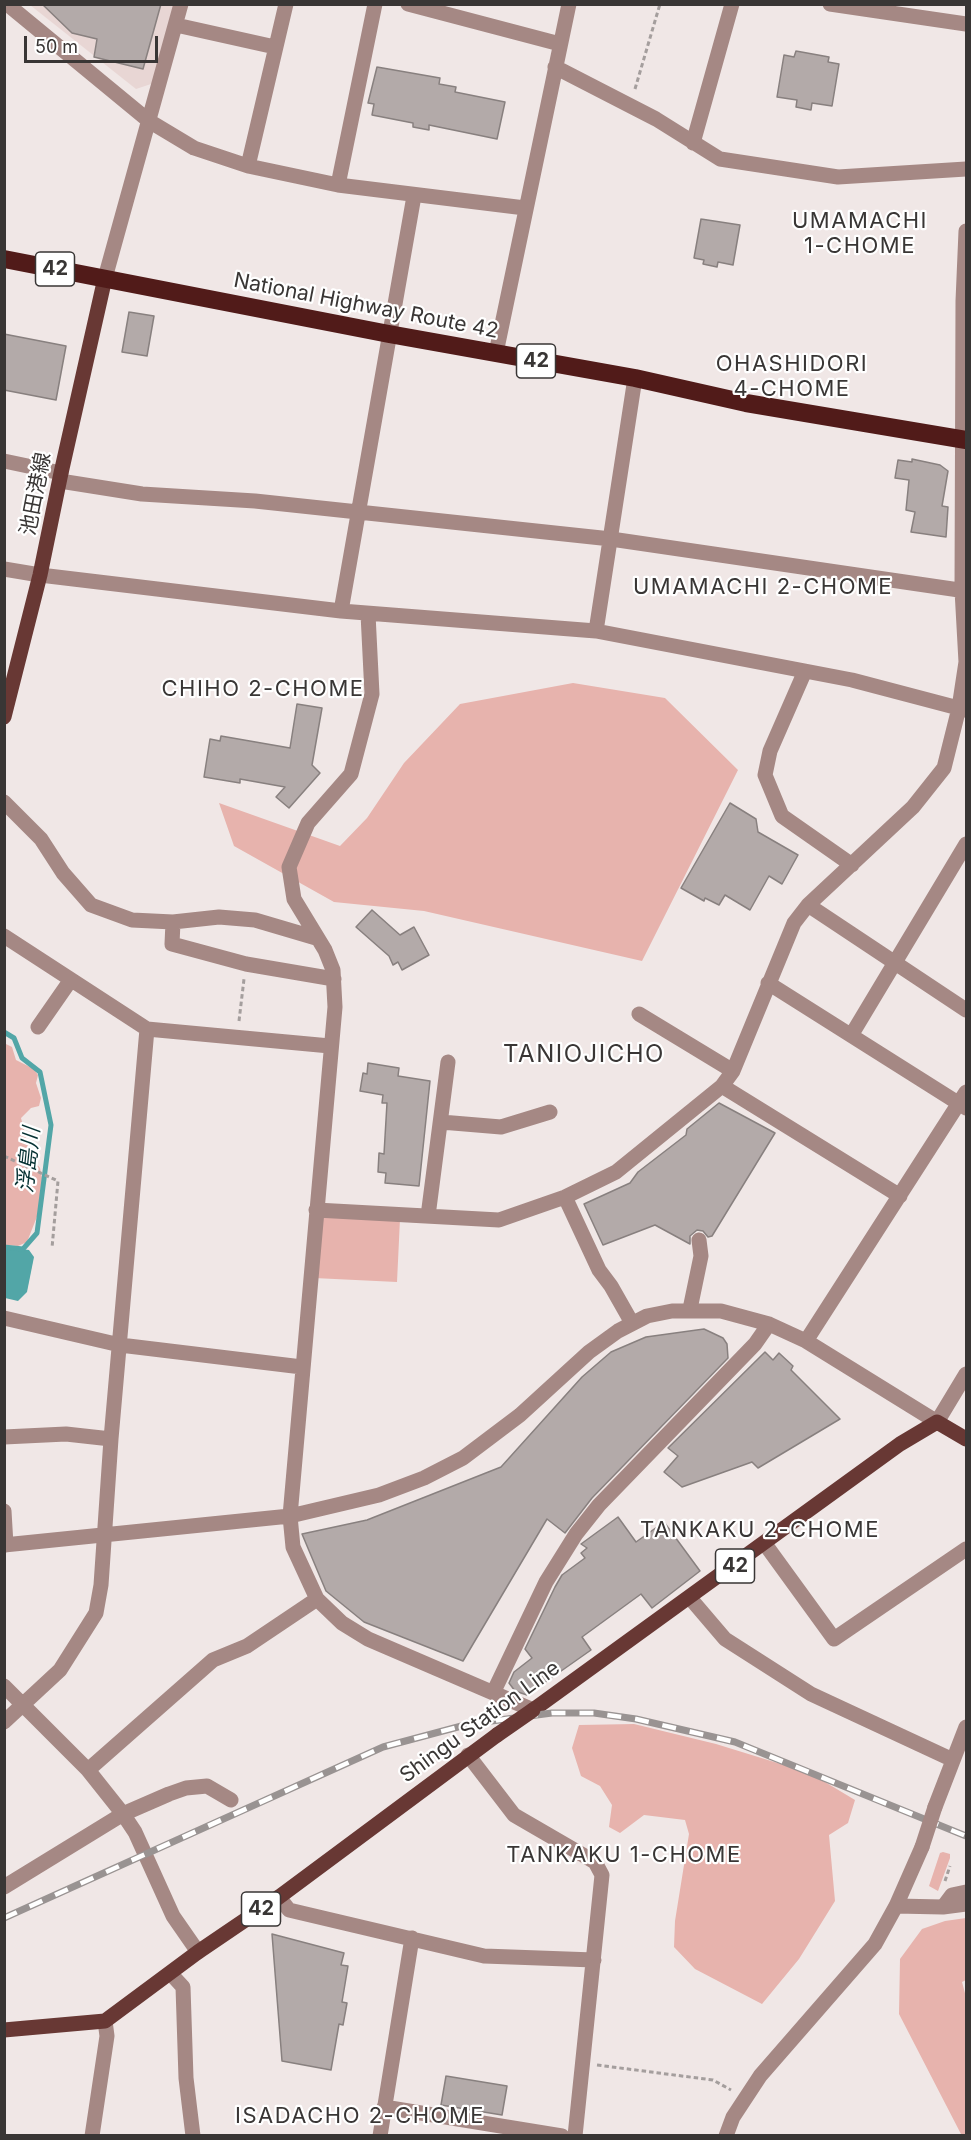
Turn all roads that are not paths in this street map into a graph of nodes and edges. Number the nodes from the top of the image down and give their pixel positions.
1 (7, 4) edge
2 (181, 4) edge
3 (286, 4) edge
4 (375, 4) edge
5 (408, 4) edge
6 (569, 4) edge
7 (732, 4) edge
8 (830, 4) edge
9 (966, 24) edge
10 (176, 26) junction
11 (560, 44) junction
12 (275, 47) junction
13 (555, 67) junction
14 (149, 121) junction
15 (693, 143) junction
16 (248, 166) junction
17 (966, 169) edge
18 (338, 185) junction
19 (414, 196) junction
20 (525, 208) junction
21 (966, 234) edge
22 (4, 259) edge
23 (105, 278) junction
24 (965, 301) edge
25 (389, 334) junction
26 (496, 353) junction
27 (635, 378) junction
28 (964, 440) edge
29 (4, 461) edge
30 (60, 477) junction
31 (358, 513) junction
32 (611, 538) junction
33 (4, 569) edge
34 (40, 575) junction
35 (964, 590) edge
36 (340, 611) junction
37 (368, 614) junction
38 (596, 631) junction
39 (805, 671) junction
40 (963, 709) edge
41 (4, 717) edge
42 (4, 802) edge
43 (966, 844) edge
44 (852, 864) junction
45 (808, 905) junction
46 (173, 922) junction
47 (4, 936) edge
48 (316, 938) junction
49 (895, 963) junction
50 (334, 979) junction
51 (70, 981) junction
52 (768, 983) junction
53 (966, 1010) edge
54 (639, 1014) dead end
55 (38, 1027) dead end
56 (147, 1029) junction
57 (852, 1034) junction
58 (330, 1046) junction
59 (448, 1062) dead end
60 (733, 1071) junction
61 (722, 1086) junction
62 (964, 1101) edge
63 (550, 1112) dead end
64 (441, 1122) junction
65 (900, 1196) junction
66 (565, 1197) junction
67 (316, 1210) junction
68 (428, 1216) junction
69 (699, 1240) dead end
70 (690, 1309) junction
71 (4, 1318) edge
72 (632, 1323) junction
73 (769, 1324) junction
74 (806, 1341) junction
75 (120, 1345) junction
76 (302, 1367) junction
77 (966, 1374) edge
78 (937, 1422) junction
79 (4, 1437) edge
80 (111, 1439) junction
81 (966, 1439) edge
82 (4, 1511) edge
83 (290, 1516) junction
84 (103, 1533) junction
85 (765, 1544) junction
86 (5, 1545) edge
87 (966, 1549) edge
88 (690, 1598) junction
89 (317, 1599) junction
90 (4, 1686) edge
91 (494, 1691) junction
92 (23, 1705) junction
93 (534, 1710) junction
94 (4, 1722) edge
95 (966, 1727) edge
96 (468, 1755) junction
97 (953, 1760) junction
98 (88, 1770) junction
99 (231, 1800) dead end
100 (123, 1814) junction
101 (4, 1887) edge
102 (966, 1893) edge
103 (279, 1897) junction
104 (966, 1904) edge
105 (896, 1906) junction
106 (943, 1907) junction
107 (412, 1938) junction
108 (198, 1952) junction
109 (594, 1960) junction
110 (171, 1974) junction
111 (105, 2021) junction
112 (4, 2030) edge
113 (384, 2107) junction
114 (92, 2136) edge
115 (193, 2136) edge
116 (380, 2136) edge
117 (562, 2136) edge
118 (575, 2136) edge
119 (726, 2136) edge

1 - 14 street
2 - 10 street
3 - 12 street
4 - 18 street
5 - 11 street
6 - 11 street
7 - 15 street
8 - 9 street
10 - 12 street
10 - 14 street
11 - 13 street
12 - 16 street
13 - 15 street
13 - 20 street
14 - 16 street
14 - 23 street
15 - 17 street
16 - 18 street
18 - 19 street
19 - 20 street
19 - 25 street
20 - 26 street
21 - 24 street
22 - 23 highway, National Highway Route 42 / 42
23 - 25 highway, National Highway Route 42 / 42
23 - 30 main road, 池田港線
24 - 28 street
25 - 26 highway, National Highway Route 42 / 42
25 - 31 street
26 - 27 highway, National Highway Route 42 / 42
27 - 28 highway, National Highway Route 42 / 42
27 - 32 street
28 - 35 street
29 - 30 street
30 - 31 street
30 - 34 main road, 池田港線
31 - 32 street
31 - 36 street
32 - 35 street
32 - 38 street
33 - 34 street
34 - 36 street
34 - 41 main road, 池田港線
35 - 40 street
36 - 37 street
37 - 38 street
37 - 48 street
38 - 39 street
39 - 40 street
39 - 44 street
40 - 44 street
42 - 46 street
43 - 49 street
44 - 45 street
45 - 49 street
45 - 52 street
46 - 48 street
46 - 50 street
47 - 51 street
48 - 50 street
49 - 53 street
49 - 57 street
50 - 58 street
51 - 55 street
51 - 56 street
52 - 57 street
52 - 60 street
54 - 60 street
56 - 58 street
56 - 75 street
57 - 62 street
58 - 67 street
59 - 64 street
60 - 61 street
61 - 65 street
61 - 66 street
62 - 65 street
63 - 64 street
64 - 68 street
65 - 74 street
66 - 68 street
66 - 72 street
67 - 68 street
67 - 76 street
69 - 70 street
70 - 72 street
70 - 73 street
71 - 75 street
72 - 83 street
73 - 74 street
73 - 91 street
74 - 78 street
75 - 76 street
75 - 80 street
76 - 83 street
77 - 78 street
78 - 81 main road
78 - 85 main road, Shingu Station Line / 42
79 - 80 street
80 - 84 street
82 - 86 street
83 - 84 street
83 - 89 street
84 - 86 street
84 - 92 street
85 - 87 street
85 - 88 main road, Shingu Station Line / 42
88 - 93 main road, Shingu Station Line / 42
88 - 97 street
89 - 91 street
89 - 98 street
90 - 92 street
91 - 93 street
92 - 94 street
92 - 98 street
93 - 96 main road, Shingu Station Line / 42, bridge
95 - 97 street
96 - 103 main road, Shingu Station Line / 42
96 - 109 street
97 - 105 street, bridge
98 - 100 street
99 - 100 street
100 - 101 street
100 - 108 street
102 - 106 street
103 - 107 street
103 - 108 main road, Shingu Station Line / 42
104 - 106 street
105 - 106 street
105 - 119 street
107 - 109 street
107 - 113 street
108 - 110 main road, Shingu Station Line / 42
109 - 118 street
110 - 111 main road, Shingu Station Line / 42
110 - 115 street
111 - 112 main road
111 - 114 street
113 - 116 street
113 - 117 street

